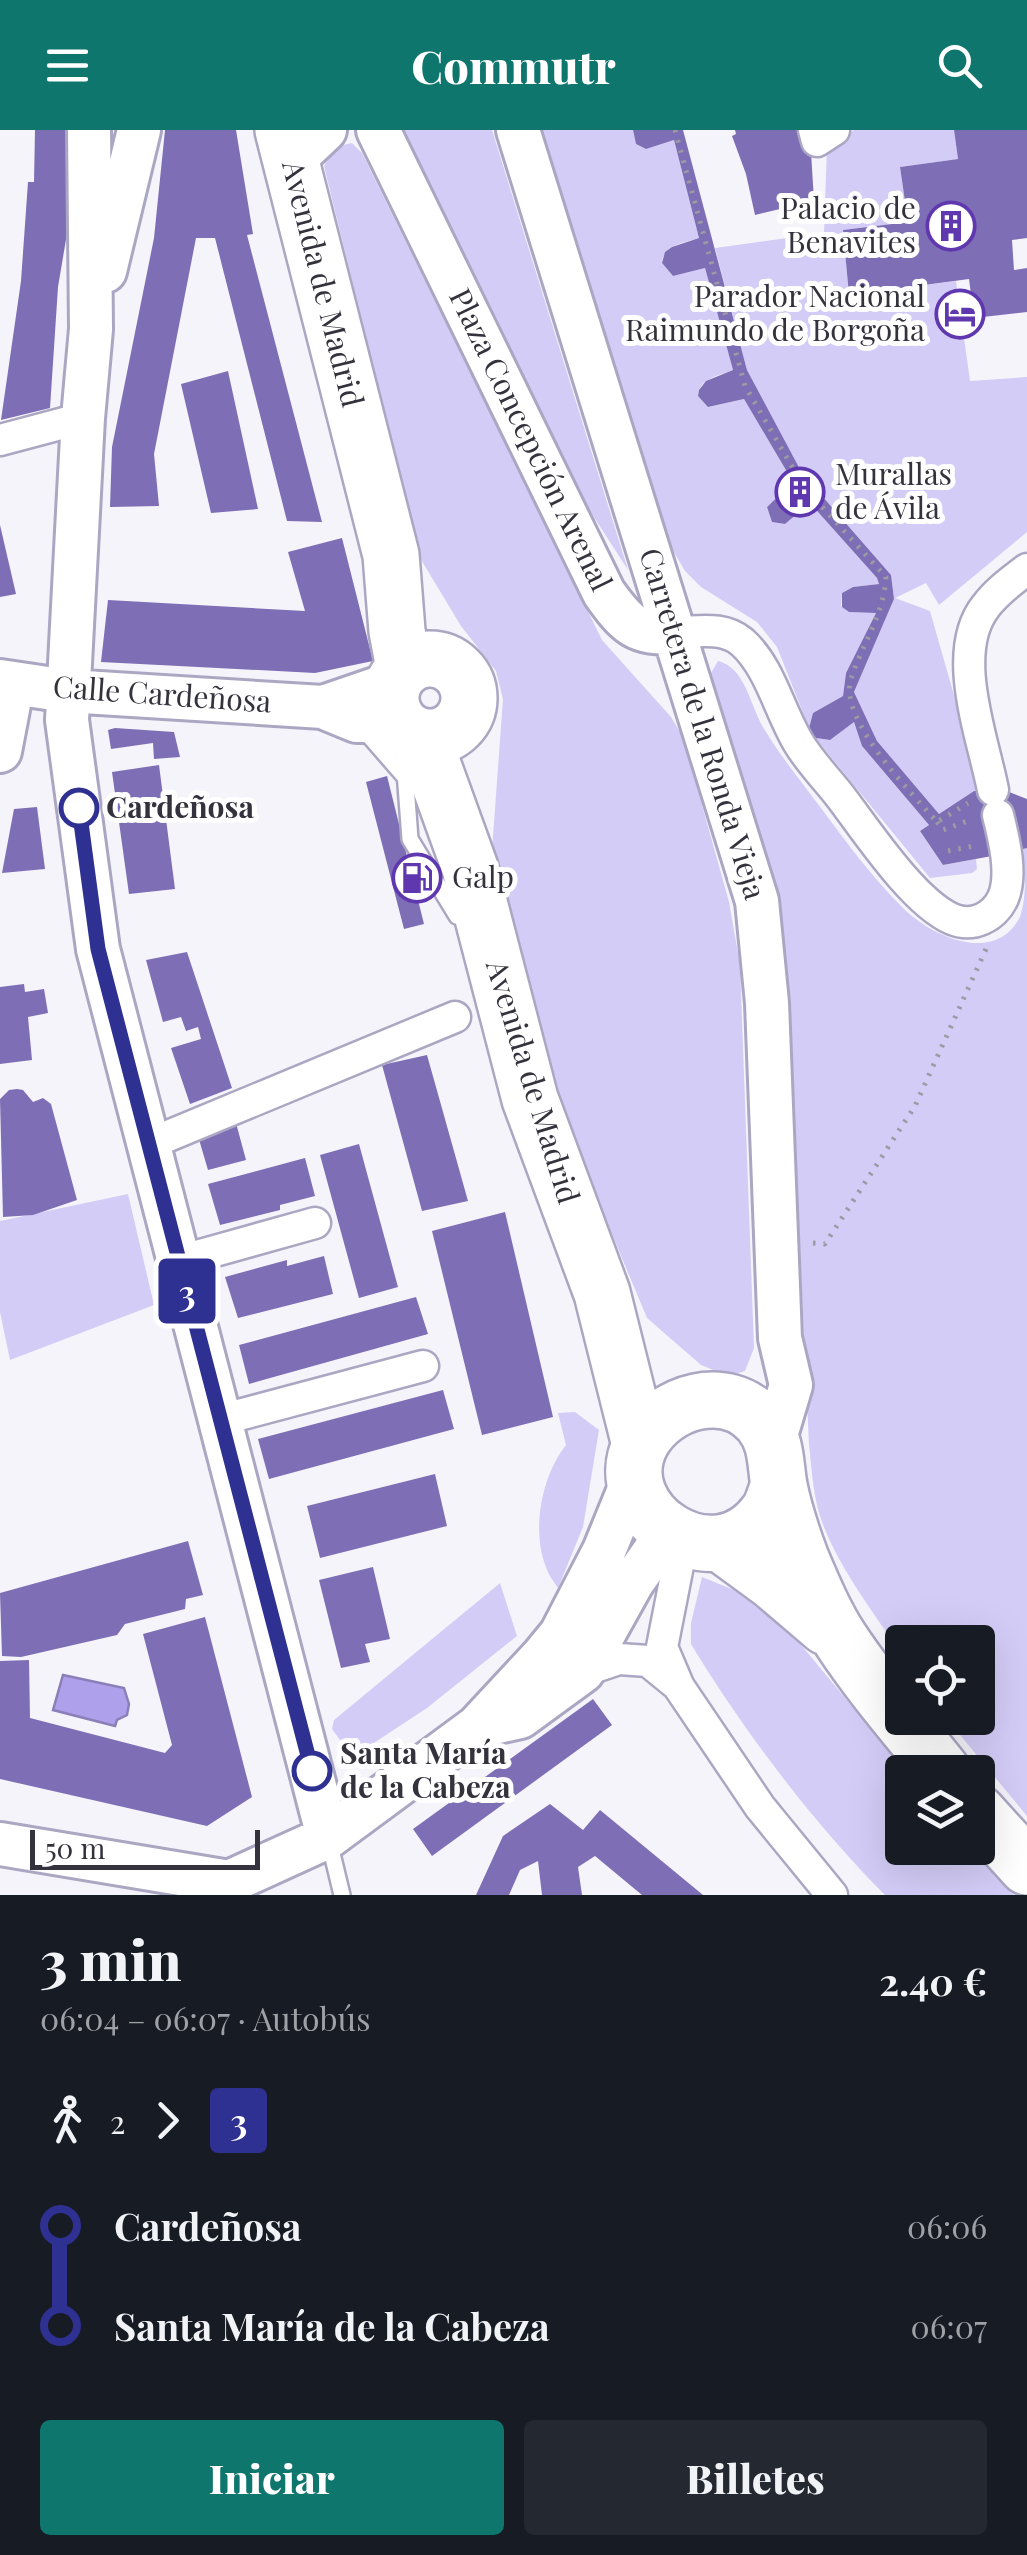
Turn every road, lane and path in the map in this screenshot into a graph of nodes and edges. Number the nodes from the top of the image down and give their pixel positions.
1 (89, 130) edge
2 (139, 130) edge
3 (378, 130) edge
4 (518, 130) edge
5 (675, 130) edge
6 (300, 141) edge
7 (91, 329) junction
8 (83, 418) junction
9 (0, 440) edge
10 (1027, 569) edge
11 (676, 632) junction
12 (6, 682) edge
13 (67, 691) junction
14 (401, 711) junction
15 (0, 751) edge
16 (989, 801) junction
17 (937, 822) junction
18 (943, 830) dead end
19 (982, 845) dead end
20 (948, 851) dead end
21 (990, 941) dead end
22 (455, 1016) dead end
23 (149, 1144) junction
24 (315, 1223) dead end
25 (800, 1243) dead end
26 (179, 1261) junction
27 (602, 1293) junction
28 (424, 1366) dead end
29 (220, 1420) junction
30 (746, 1432) junction
31 (637, 1460) junction
32 (690, 1538) junction
33 (840, 1638) junction
34 (582, 1670) junction
35 (679, 1687) junction
36 (478, 1727) junction
37 (930, 1755) edge
38 (995, 1832) edge
39 (328, 1837) junction
40 (0, 1844) edge
41 (1027, 1867) edge
42 (342, 1895) edge
43 (832, 1895) edge

1 - 7 street
2 - 7 street
3 - 11 street, Plaza Concepción Arenal
4 - 11 street, Carretera de la Ronda Vieja
5 - 17 path
6 - 14 highway, Avenida de Madrid
7 - 8 street
8 - 9 street
8 - 13 street
10 - 16 street, Plaza Concepción Arenal
11 - 16 street, Plaza Concepción Arenal
11 - 30 street, Carretera de la Ronda Vieja
12 - 13 street, Calle Cardeñosa
12 - 15 street
13 - 14 street, Calle Cardeñosa
13 - 23 street
14 - 27 highway, Avenida de Madrid
16 - 17 path
17 - 18 path
19 - 20 path
21 - 25 path
22 - 23 street
23 - 26 street
24 - 26 street
26 - 29 street
27 - 30 highway, Avenida de Madrid
27 - 31 highway, Avenida de Madrid
28 - 29 street
29 - 39 street
30 - 31 highway
30 - 32 highway
30 - 33 highway
31 - 32 highway
31 - 36 street
32 - 33 highway
32 - 34 street
32 - 35 street
33 - 37 highway
34 - 35 street
34 - 36 street
35 - 43 street
36 - 39 street
38 - 41 highway
39 - 40 street
39 - 42 lane

